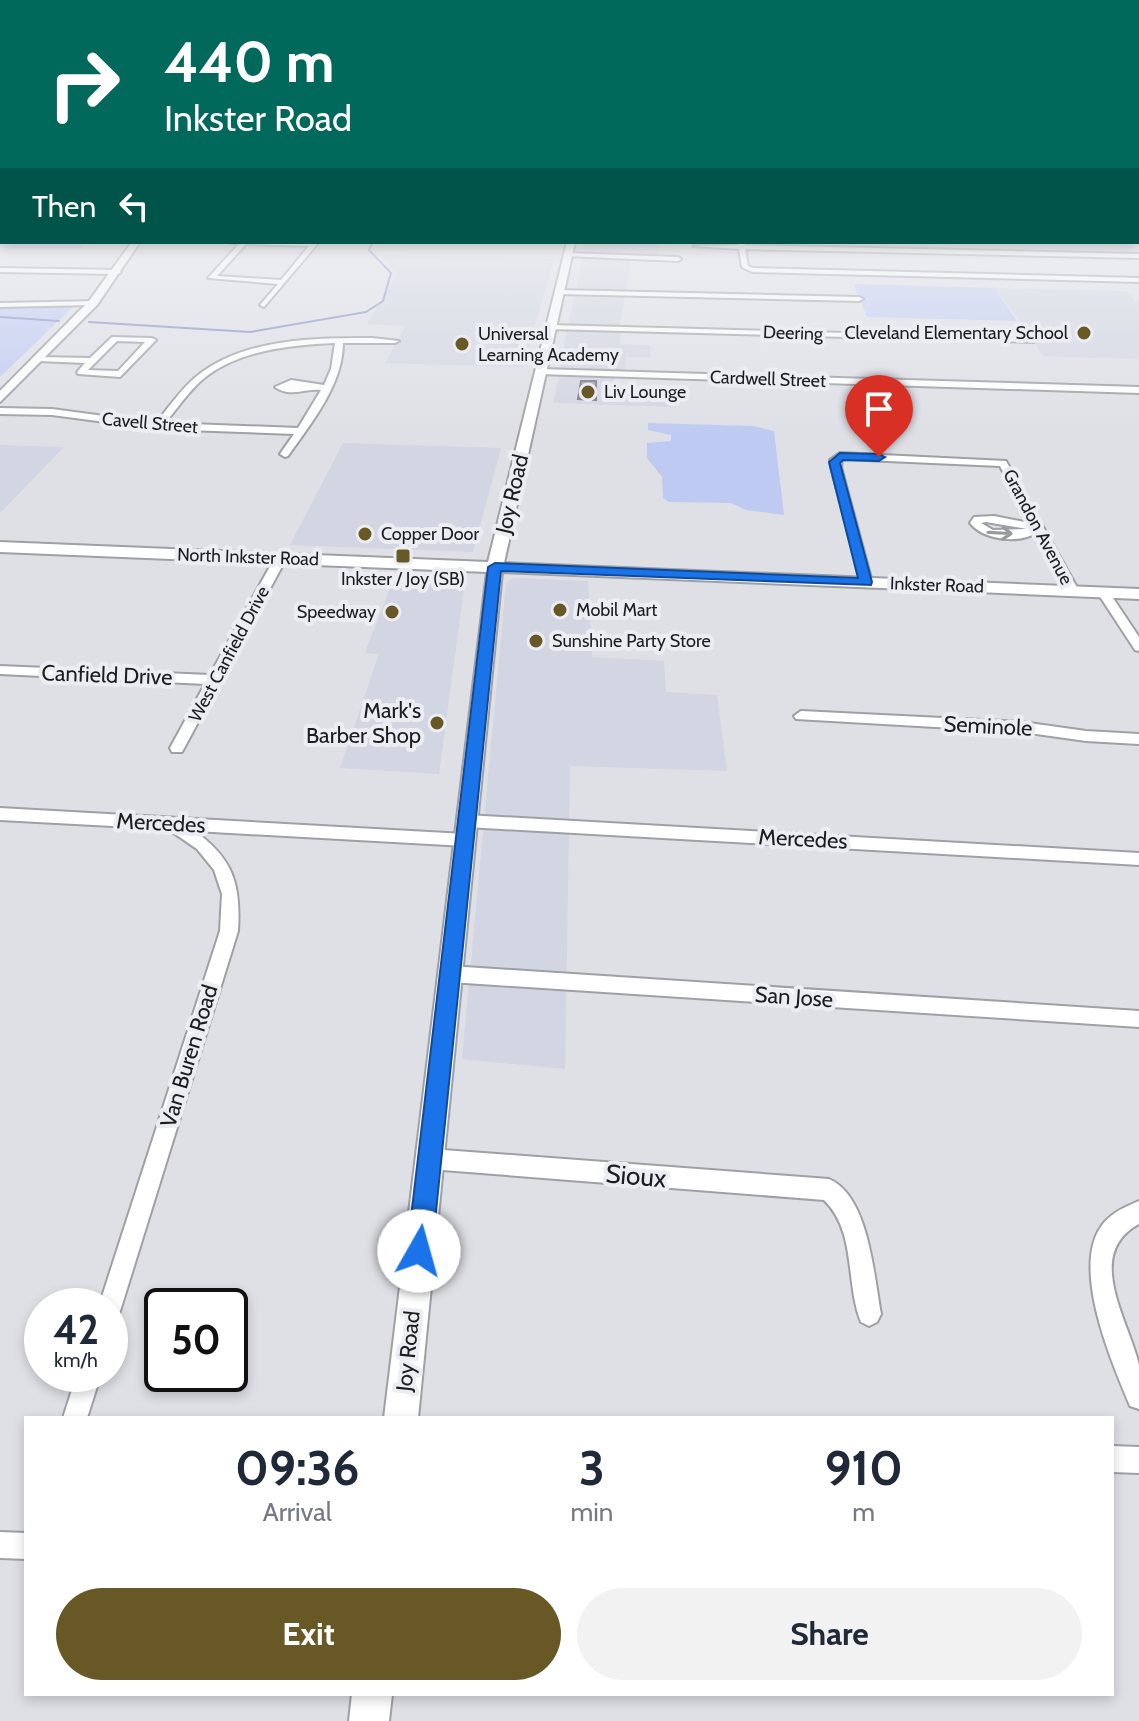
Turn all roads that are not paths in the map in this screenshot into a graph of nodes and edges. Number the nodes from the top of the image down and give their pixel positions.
1 (116, 274) edge
2 (214, 274) edge
3 (289, 274) edge
4 (564, 274) edge
5 (920, 274) edge
6 (986, 274) edge
7 (989, 276) junction
8 (1139, 280) edge
9 (283, 282) junction
10 (1003, 288) dead end
11 (560, 292) junction
12 (859, 299) dead end
13 (93, 303) junction
14 (0, 305) edge
15 (264, 305) dead end
16 (551, 327) junction
17 (1034, 340) dead end
18 (339, 341) junction
19 (395, 341) dead end
20 (41, 357) junction
21 (95, 358) junction
22 (541, 372) junction
23 (306, 388) dead end
24 (325, 388) junction
25 (1139, 390) edge
26 (0, 398) edge
27 (0, 411) edge
28 (158, 426) junction
29 (300, 431) junction
30 (285, 454) dead end
31 (0, 547) edge
32 (280, 559) junction
33 (495, 567) junction
34 (866, 582) junction
35 (1073, 591) junction
36 (1139, 594) edge
37 (1106, 596) junction
38 (1139, 647) edge
39 (0, 670) edge
40 (215, 680) junction
41 (801, 716) dead end
42 (1139, 739) edge
43 (177, 748) dead end
44 (0, 814) edge
45 (172, 824) junction
46 (465, 830) junction
47 (1139, 859) edge
48 (450, 974) junction
49 (1139, 1019) edge
50 (430, 1159) junction
51 (1139, 1212) edge
52 (116, 1288) edge
53 (869, 1314) dead end
54 (83, 1392) edge
55 (1139, 1397) edge
56 (76, 1416) edge
57 (401, 1416) edge
58 (1114, 1459) edge
59 (1139, 1460) edge
60 (0, 1545) edge
61 (24, 1546) edge
62 (372, 1696) edge
63 (369, 1721) edge

1 - 13 main road
2 - 9 street
3 - 9 street
4 - 11 main road, Joy Road
5 - 7 street
6 - 7 street
7 - 8 street
7 - 10 street
9 - 15 street
11 - 12 street
11 - 16 main road, Joy Road
13 - 14 street
13 - 20 main road
16 - 17 street, Deering
16 - 22 main road, Joy Road
18 - 19 street
18 - 24 street
18 - 28 street
20 - 21 street
20 - 26 main road
21 - 21 street
22 - 25 street, Cardwell Street
22 - 33 main road, Joy Road
23 - 24 street
24 - 29 street
27 - 28 street, Cavell Street
28 - 29 street, Cavell Street
29 - 30 street
31 - 32 main road, North Inkster Road
32 - 33 main road, North Inkster Road
32 - 40 street, West Canfield Drive
33 - 34 main road, Inkster Road
33 - 46 main road, Joy Road
34 - 35 main road, Inkster Road
34 - 35 street, Grandon Avenue
35 - 37 main road, Inkster Road
36 - 37 main road, Inkster Road
37 - 38 street
39 - 40 street, Canfield Drive
40 - 43 street, West Canfield Drive
41 - 42 street, Seminole
44 - 45 street, Mercedes
45 - 46 street, Mercedes
45 - 52 street, Van Buren Road
46 - 47 street, Mercedes
46 - 48 main road, Joy Road
48 - 49 street, San Jose
48 - 50 main road, Joy Road
50 - 53 street, Sioux
50 - 57 main road, Joy Road
51 - 55 street
54 - 56 street
58 - 59 street
60 - 61 street
62 - 63 main road

